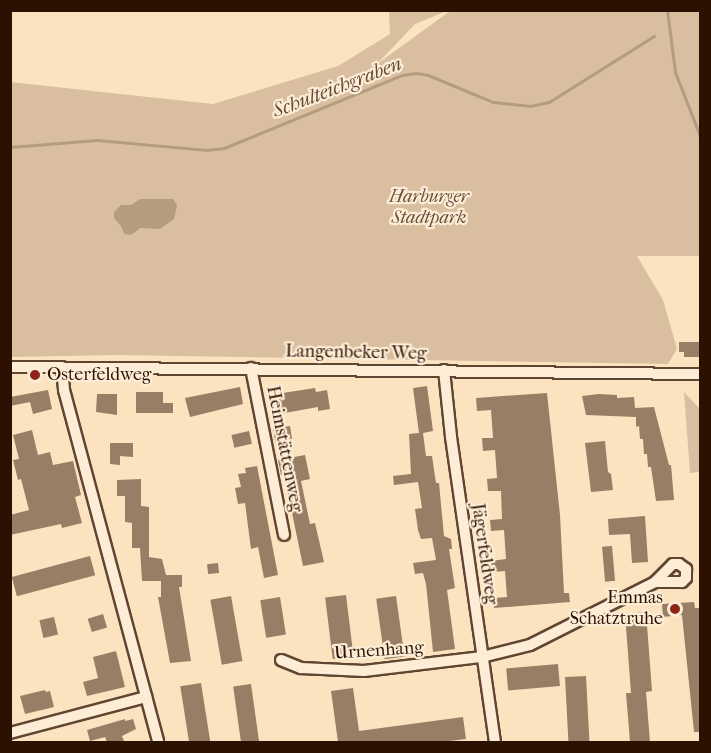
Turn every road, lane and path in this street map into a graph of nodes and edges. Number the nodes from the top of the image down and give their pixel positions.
1 (10, 367) edge
2 (62, 367) junction
3 (251, 368) junction
4 (444, 370) junction
5 (700, 374) edge
6 (284, 535) dead end
7 (655, 582) dead end
8 (482, 657) junction
9 (281, 660) dead end
10 (146, 698) junction
11 (10, 733) edge
12 (158, 742) edge
13 (495, 742) edge

1 - 2 street, Langenbeker Weg
2 - 3 street, Langenbeker Weg
2 - 10 street
3 - 4 street, Langenbeker Weg
3 - 6 street, Heimstättenweg
4 - 5 street, Langenbeker Weg
4 - 8 street, Jägerfeldweg
7 - 8 street, Urnenhang
8 - 9 street, Urnenhang
8 - 13 street, Jägerfeldweg
10 - 11 street
10 - 12 street

